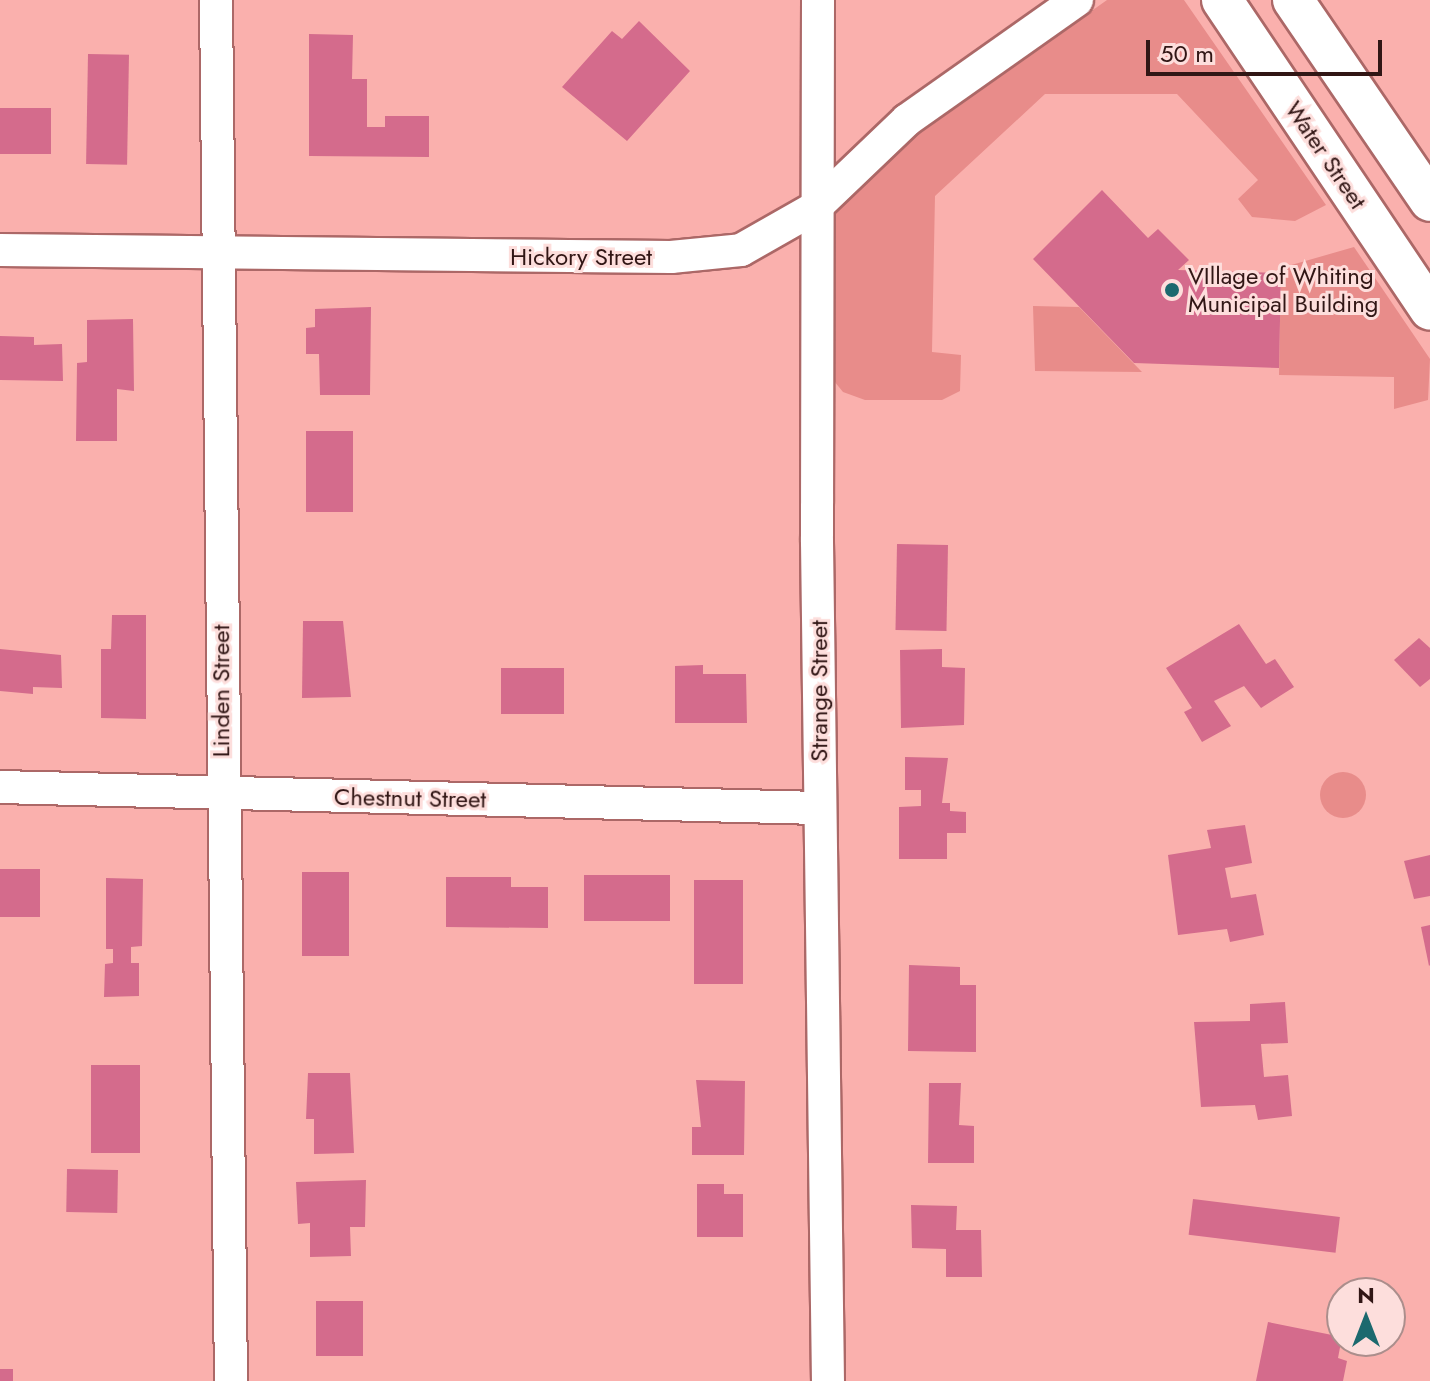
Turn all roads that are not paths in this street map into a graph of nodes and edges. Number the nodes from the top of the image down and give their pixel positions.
1 (216, 0) edge
2 (818, 0) edge
3 (1077, 0) edge
4 (1222, 0) edge
5 (1293, 0) edge
6 (1430, 201) edge
7 (815, 208) junction
8 (0, 250) edge
9 (218, 255) junction
10 (1430, 310) edge
11 (0, 787) edge
12 (222, 794) junction
13 (820, 808) junction
14 (231, 1381) edge
15 (828, 1381) edge

1 - 9 street, Linden Street
2 - 7 street, Strange Street
3 - 7 street, Hickory Street
4 - 10 main road, Water Street
5 - 6 main road
7 - 9 street, Hickory Street
7 - 13 street, Strange Street
8 - 9 street, Hickory Street
9 - 12 street, Linden Street
11 - 12 street, Chestnut Street
12 - 13 street, Chestnut Street
12 - 14 street, Linden Street
13 - 15 street, Strange Street

